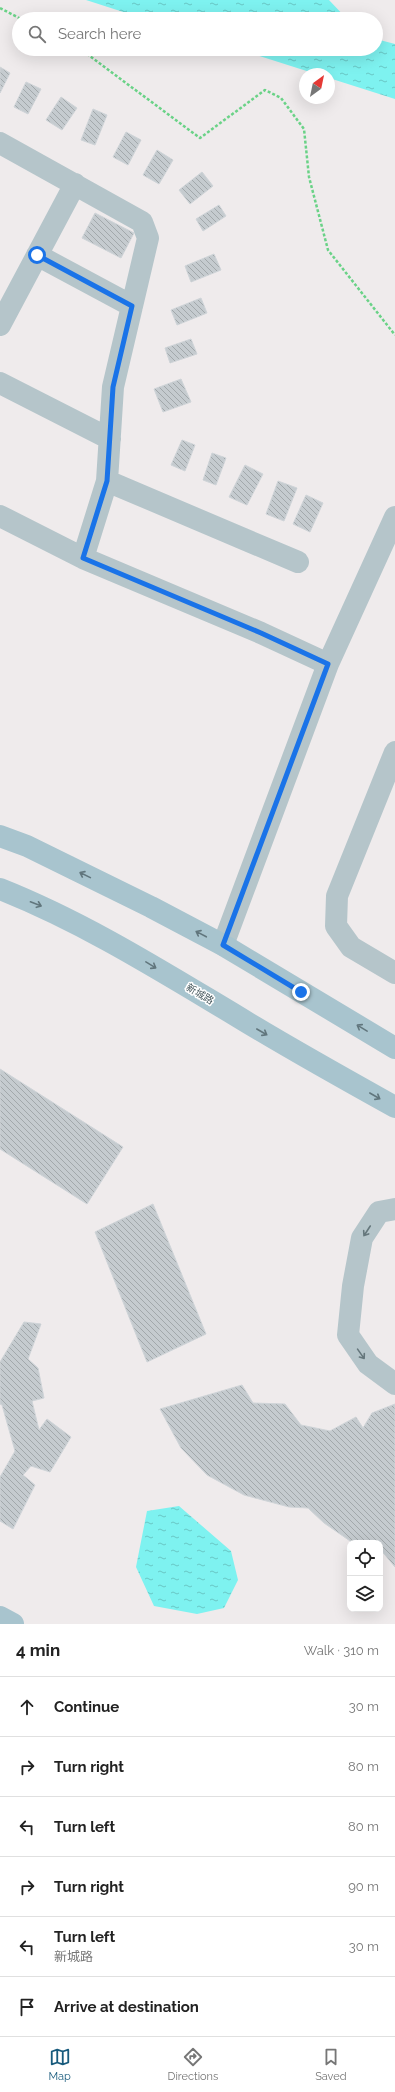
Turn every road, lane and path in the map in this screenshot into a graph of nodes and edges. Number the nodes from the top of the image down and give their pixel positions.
1 (0, 8) edge
2 (12, 14) edge
3 (90, 56) edge
4 (0, 143) edge
5 (75, 184) junction
6 (37, 255) junction
7 (132, 306) junction
8 (0, 325) edge
9 (395, 335) edge
10 (0, 383) edge
11 (110, 438) junction
12 (107, 481) junction
13 (0, 516) edge
14 (395, 517) edge
15 (83, 558) junction
16 (298, 562) dead end
17 (328, 664) junction
18 (395, 752) edge
19 (0, 836) edge
20 (0, 890) edge
21 (223, 945) junction
22 (395, 973) edge
23 (395, 1048) edge
24 (395, 1107) edge
25 (395, 1210) edge
26 (395, 1384) edge
27 (0, 1617) edge
28 (13, 1624) edge

1 - 2 path
3 - 9 path
4 - 5 street
5 - 6 street
5 - 7 street
6 - 7 street
6 - 8 street
7 - 11 street
10 - 11 street
11 - 12 street
12 - 15 street
12 - 16 street
13 - 15 street
14 - 17 street
15 - 17 street
17 - 21 street
18 - 22 street
21 -> 19 main road
20 -> 24 main road, 新城路
23 -> 21 main road
25 -> 26 street
27 - 28 main road

